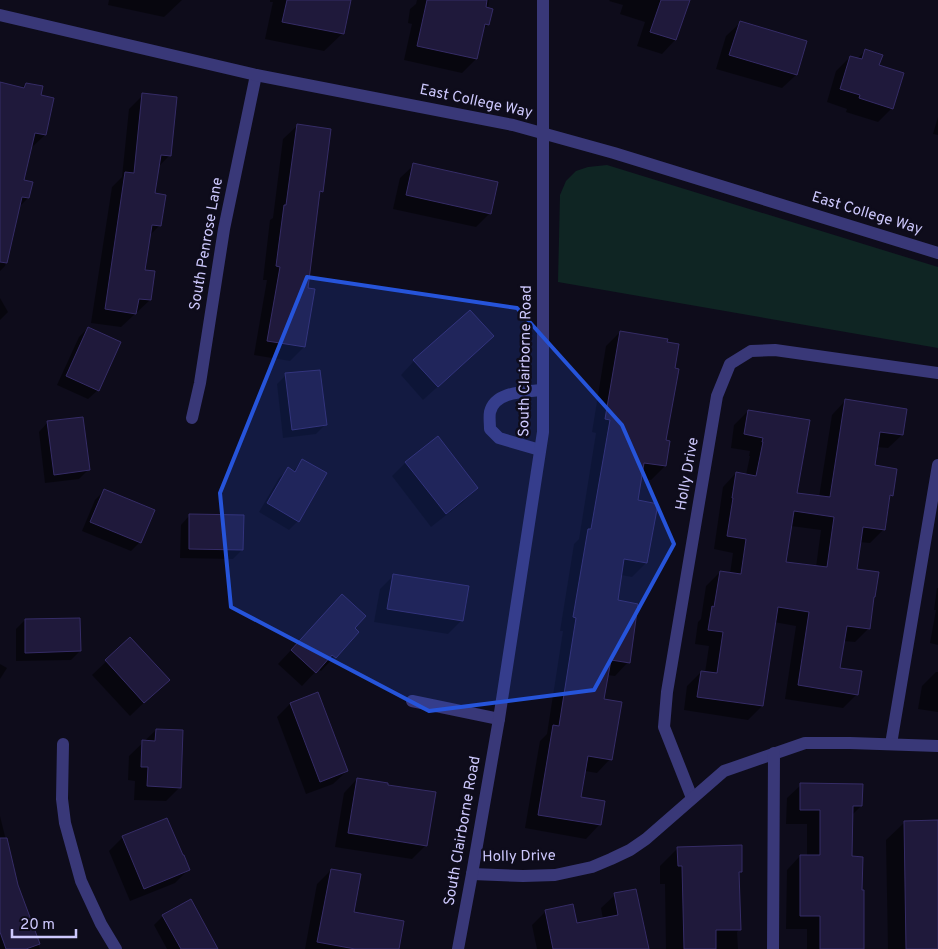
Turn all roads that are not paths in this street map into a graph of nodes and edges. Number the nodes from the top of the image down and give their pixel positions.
1 (543, 0) edge
2 (0, 15) edge
3 (256, 75) junction
4 (543, 133) junction
5 (938, 253) edge
6 (938, 373) edge
7 (542, 390) junction
8 (192, 418) dead end
9 (540, 450) junction
10 (938, 465) edge
11 (412, 701) dead end
12 (499, 719) junction
13 (63, 744) dead end
14 (891, 744) junction
15 (938, 746) edge
16 (774, 754) junction
17 (692, 798) junction
18 (472, 874) junction
19 (116, 949) edge
20 (458, 949) edge
21 (773, 949) edge

1 - 4 street, South Clairborne Road
2 - 3 street, East College Way
3 - 4 street, East College Way
3 - 8 street, South Penrose Lane
4 - 5 street, East College Way
4 - 7 street, South Clairborne Road
6 - 17 street, Holly Drive
7 - 9 street, South Clairborne Road
7 - 9 street
9 - 12 street, South Clairborne Road
10 - 14 street
11 - 12 street
12 - 18 street, South Clairborne Road
13 - 19 street
14 - 15 street, Holly Drive
14 - 16 street, Holly Drive
16 - 17 street, Holly Drive
16 - 21 street
17 - 18 street, Holly Drive
18 - 20 street, South Clairborne Road

